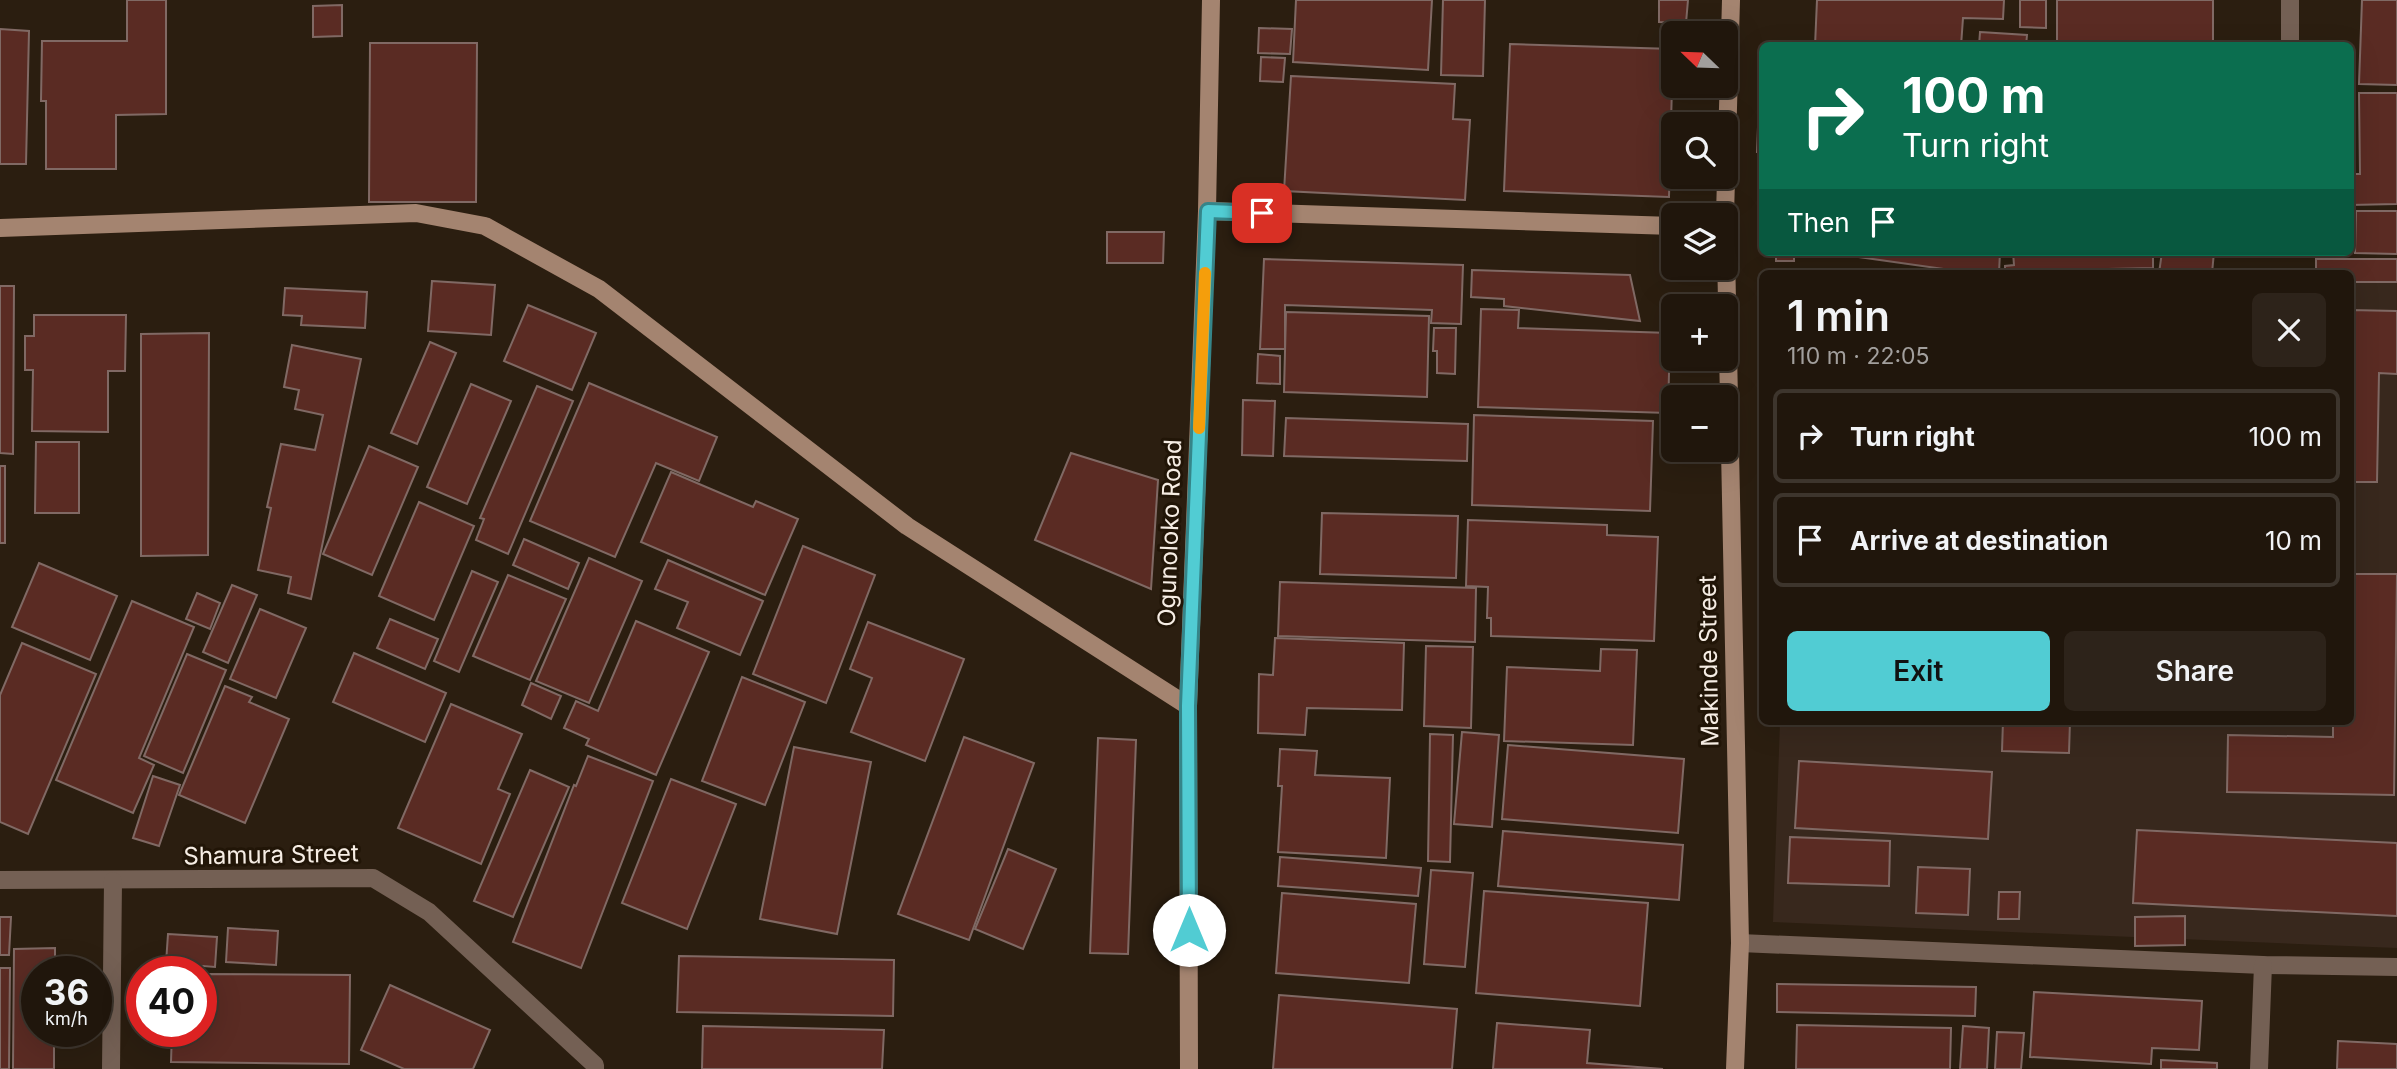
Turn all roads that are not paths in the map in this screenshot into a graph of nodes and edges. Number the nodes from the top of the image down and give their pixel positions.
1 (1210, 0) edge
2 (1731, 0) edge
3 (2290, 0) edge
4 (2290, 42) edge
5 (1725, 203) edge
6 (1208, 211) junction
7 (1661, 226) edge
8 (0, 228) edge
9 (1727, 280) edge
10 (1188, 706) junction
11 (0, 880) edge
12 (113, 881) junction
13 (1740, 943) junction
14 (2263, 965) junction
15 (2397, 967) edge
16 (111, 1069) edge
17 (595, 1069) edge
18 (1189, 1069) edge
19 (1735, 1069) edge
20 (2259, 1069) edge

1 - 6 street, Ogunoloko Road
2 - 5 street
3 - 4 street
6 - 7 street
6 - 10 street, Ogunoloko Road
8 - 10 street
9 - 13 street, Makinde Street
10 - 18 street, Ogunoloko Road
11 - 12 street, Shamura Street
12 - 16 street
12 - 17 street, Shamura Street
13 - 14 street
13 - 19 street, Makinde Street
14 - 15 street
14 - 20 street

